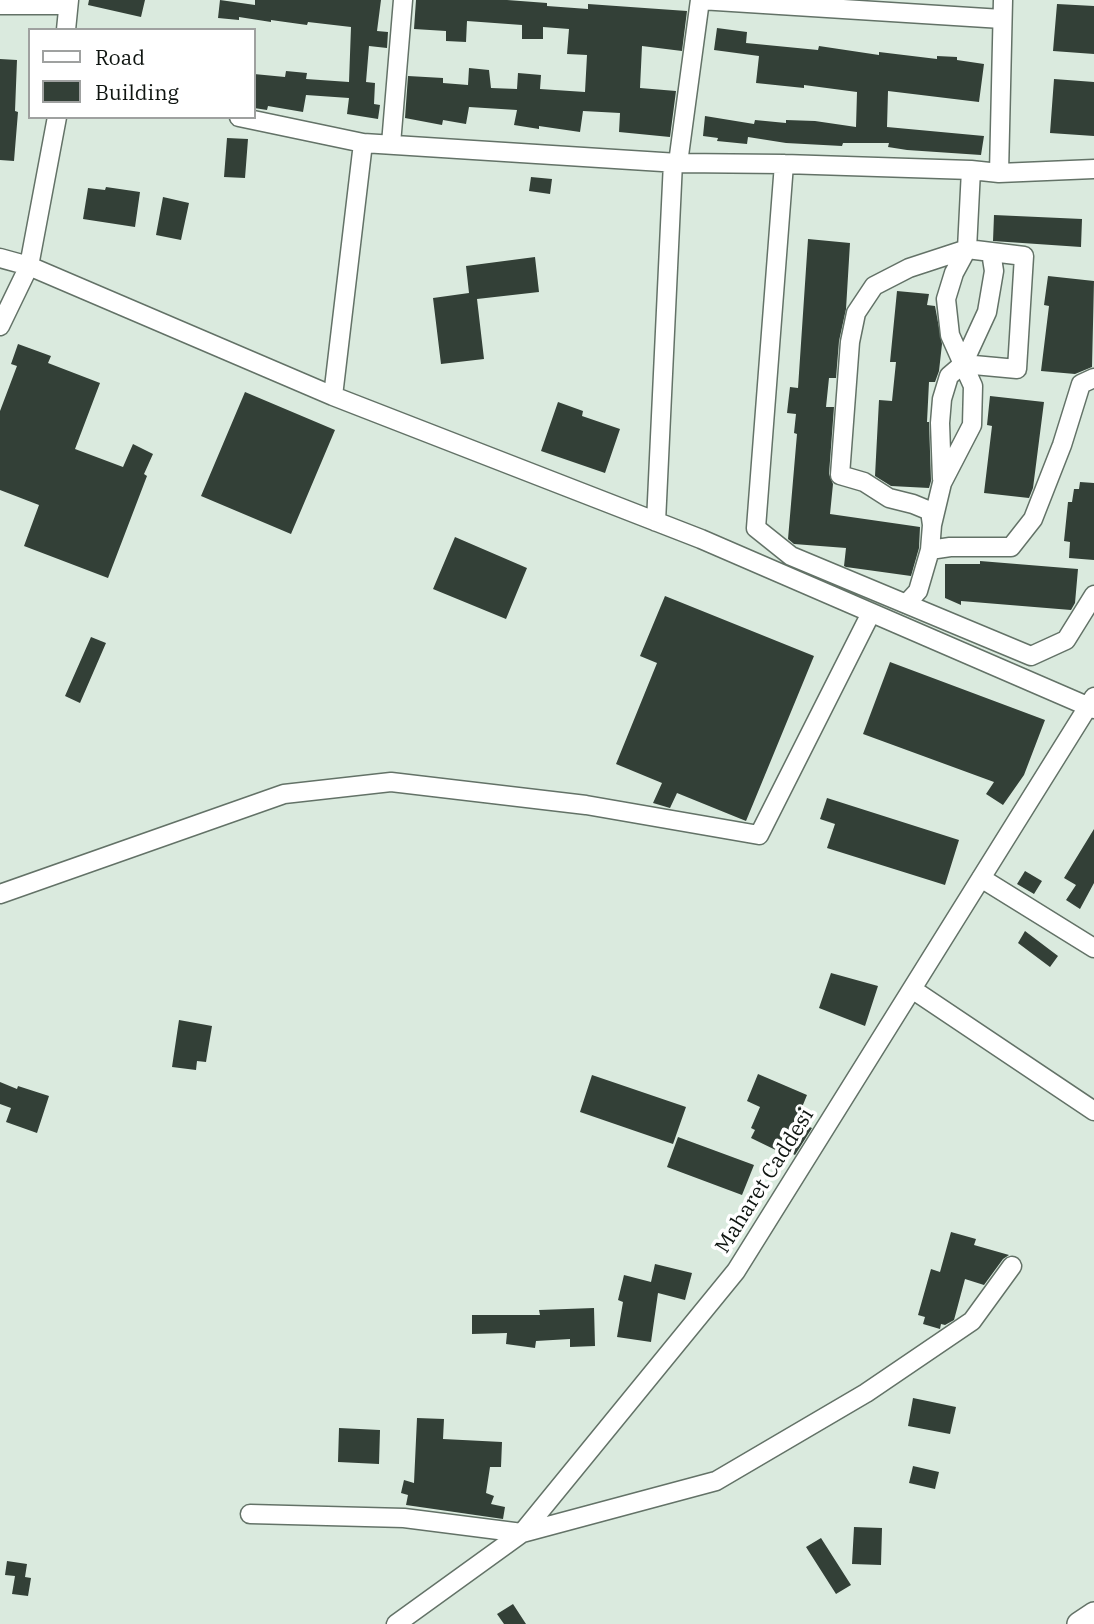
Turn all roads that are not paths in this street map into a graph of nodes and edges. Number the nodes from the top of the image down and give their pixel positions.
1 (403, 0) edge
2 (700, 0) edge
3 (1003, 0) edge
4 (69, 3) edge
5 (0, 5) edge
6 (1002, 19) junction
7 (66, 28) edge
8 (57, 119) edge
9 (249, 119) edge
10 (363, 143) junction
11 (391, 144) junction
12 (676, 162) junction
13 (784, 164) junction
14 (1094, 169) edge
15 (971, 170) junction
16 (999, 173) junction
17 (967, 249) junction
18 (991, 252) junction
19 (0, 258) edge
20 (29, 266) junction
21 (0, 326) edge
22 (962, 364) junction
23 (1094, 378) edge
24 (333, 396) junction
25 (942, 483) junction
26 (656, 522) junction
27 (932, 525) junction
28 (930, 550) junction
29 (1094, 595) edge
30 (906, 604) junction
31 (871, 613) junction
32 (1092, 704) edge
33 (981, 878) junction
34 (0, 894) edge
35 (1094, 948) edge
36 (912, 989) junction
37 (1094, 1111) edge
38 (1012, 1266) dead end
39 (250, 1514) dead end
40 (522, 1533) junction
41 (1094, 1614) edge
42 (405, 1621) edge
43 (1079, 1624) edge

1 - 11 street
2 - 6 street
2 - 12 street
3 - 6 street
4 - 5 street
4 - 7 street
6 - 16 street
8 - 20 street
9 - 10 street
10 - 11 street
10 - 24 street
11 - 12 street
12 - 13 street
12 - 26 street
13 - 15 street
13 - 30 street
14 - 16 street
15 - 16 street
15 - 17 street
17 - 18 street
17 - 22 street
17 - 27 street
18 - 22 street
18 - 22 street
19 - 20 street
20 - 21 street
20 - 24 street
22 - 25 street
22 - 25 street
23 - 28 street
24 - 26 street
25 - 27 street
26 - 31 street
27 - 28 street
28 - 30 street
29 - 30 street
31 - 32 street
31 - 34 street
32 - 33 street, Maharet Caddesi
33 - 35 street
33 - 36 street, Maharet Caddesi
36 - 37 street
36 - 40 street, Maharet Caddesi
38 - 40 street
39 - 40 street
40 - 42 street, Maharet Caddesi
41 - 43 main road

